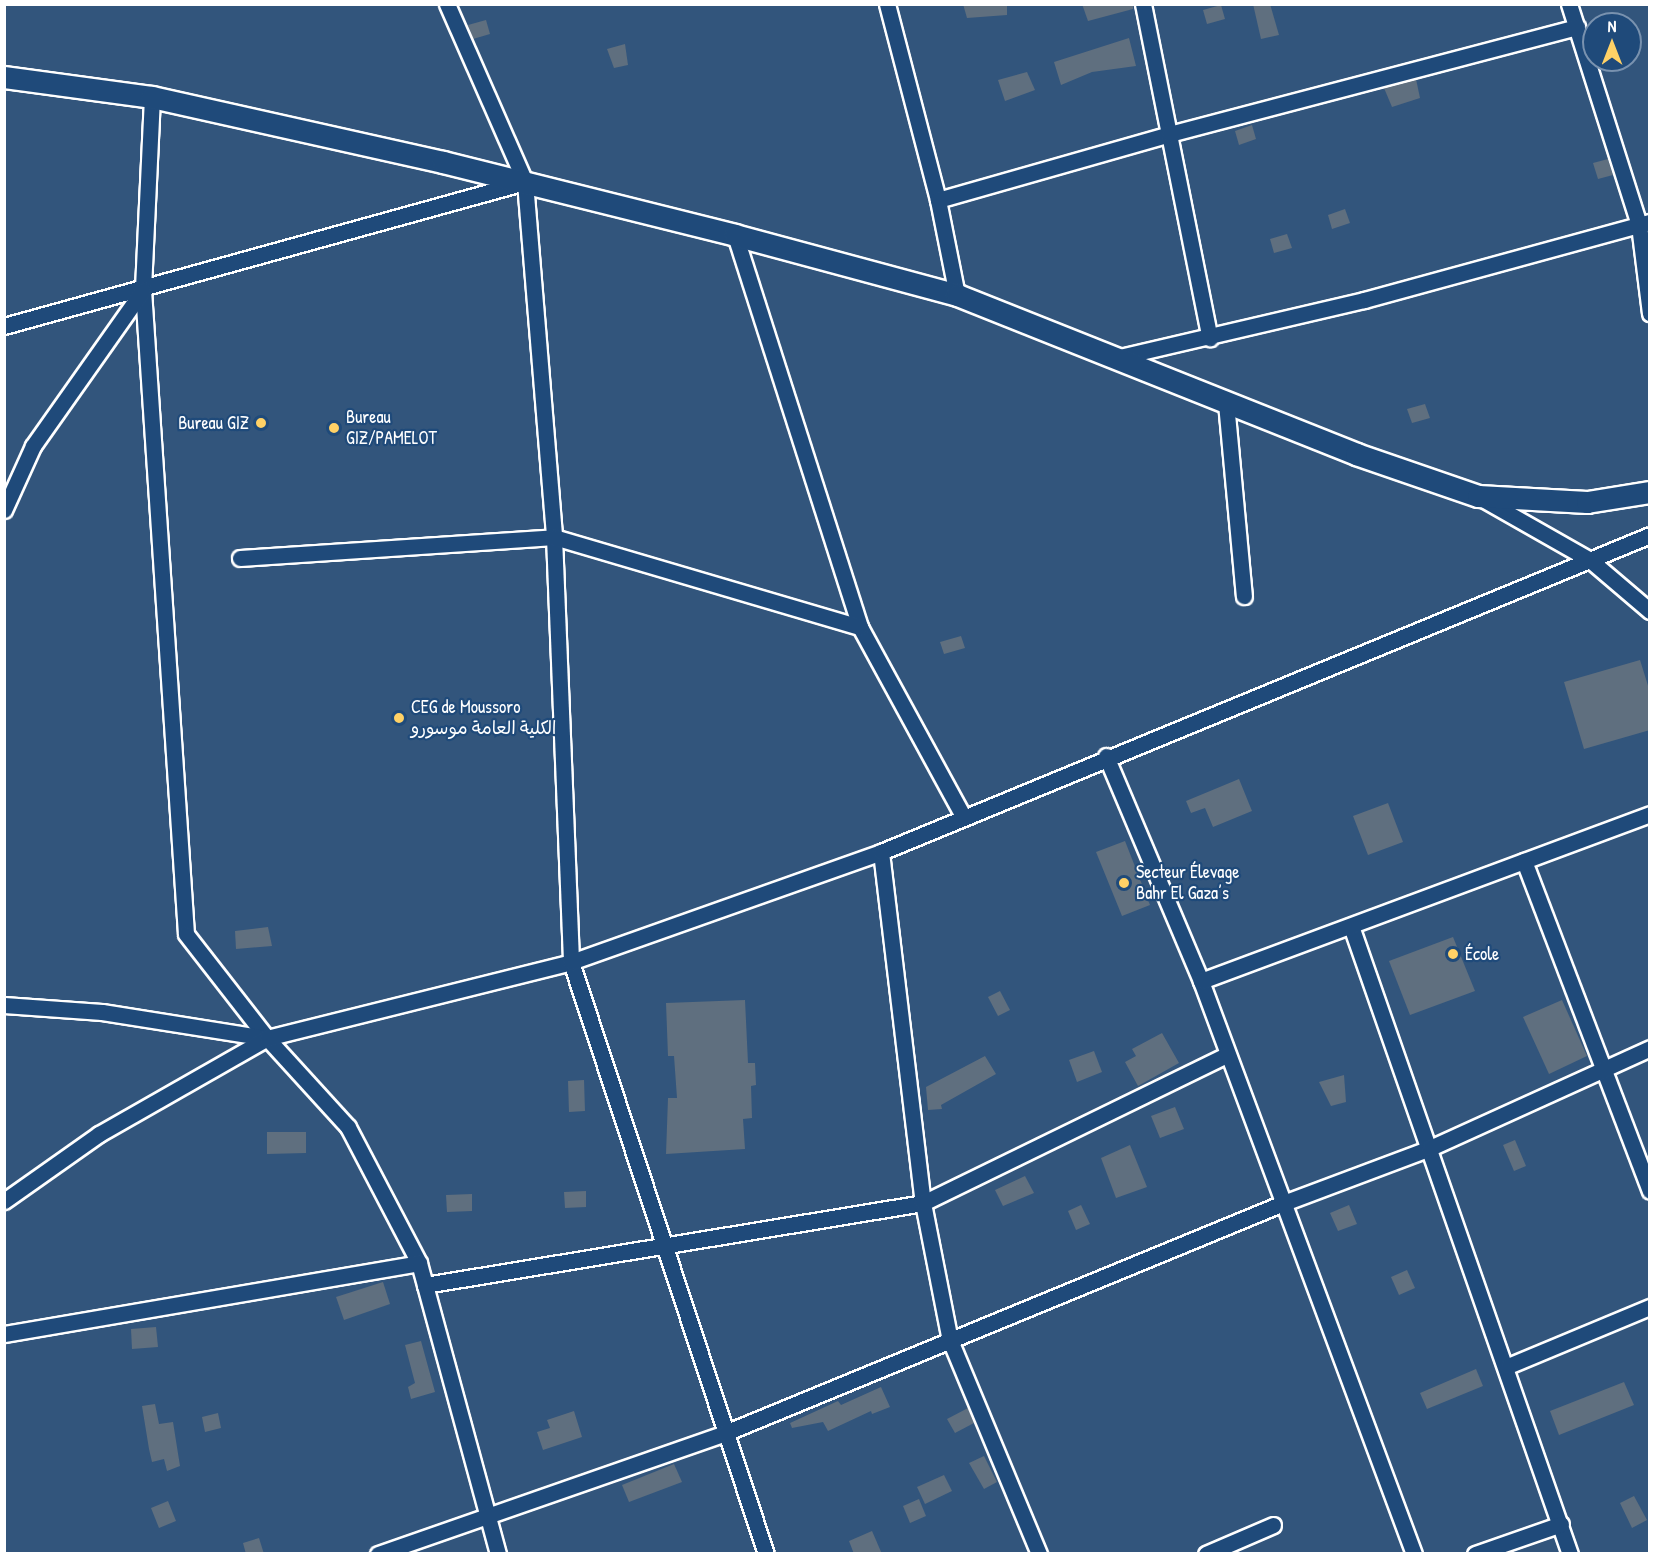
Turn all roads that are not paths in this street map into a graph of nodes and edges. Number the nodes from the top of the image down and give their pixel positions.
1 (447, 4) edge
2 (887, 4) edge
3 (1143, 4) edge
4 (1569, 4) edge
5 (1577, 27) junction
6 (4, 77) edge
7 (152, 97) junction
8 (1169, 134) junction
9 (525, 182) junction
10 (938, 201) junction
11 (1644, 223) edge
12 (735, 235) junction
13 (143, 290) junction
14 (957, 295) junction
15 (1650, 313) edge
16 (4, 326) edge
17 (1210, 338) junction
18 (1112, 359) junction
19 (1226, 403) junction
20 (1650, 492) edge
21 (1478, 496) junction
22 (4, 510) edge
23 (1650, 535) edge
24 (554, 537) junction
25 (240, 558) dead end
26 (1590, 560) junction
27 (1244, 596) dead end
28 (1650, 611) edge
29 (860, 627) junction
30 (1106, 756) junction
31 (1650, 814) edge
32 (963, 816) junction
33 (881, 852) junction
34 (1524, 861) junction
35 (1351, 926) junction
36 (571, 962) junction
37 (1201, 981) junction
38 (4, 1005) edge
39 (267, 1038) junction
40 (1650, 1048) edge
41 (1227, 1055) junction
42 (1600, 1070) junction
43 (1430, 1148) junction
44 (1650, 1191) edge
45 (4, 1201) edge
46 (923, 1203) junction
47 (1281, 1204) junction
48 (663, 1244) junction
49 (419, 1263) junction
50 (425, 1285) junction
51 (1650, 1307) edge
52 (4, 1334) edge
53 (950, 1340) junction
54 (1508, 1366) junction
55 (725, 1433) junction
56 (487, 1514) junction
57 (1561, 1524) junction
58 (1273, 1525) dead end
59 (378, 1554) edge
60 (498, 1554) edge
61 (766, 1554) edge
62 (1039, 1554) edge
63 (1206, 1554) edge
64 (1414, 1554) edge
65 (1475, 1554) edge
66 (1570, 1554) edge

1 - 9 street
2 - 10 street
3 - 8 street
4 - 5 street
5 - 8 street
5 - 11 street
6 - 7 main road
7 - 9 main road
7 - 13 street
8 - 10 street
8 - 17 street
9 - 12 main road
9 - 13 street
9 - 24 street
10 - 14 street
11 - 15 street
11 - 17 street
12 - 14 main road
12 - 29 street
13 - 16 street
13 - 22 street
13 - 39 street
14 - 18 main road
17 - 18 street
18 - 19 main road
19 - 21 main road
19 - 27 street
20 - 21 main road
21 - 26 street
23 - 26 street
24 - 25 street
24 - 29 street
24 - 36 street
26 - 28 street
26 - 30 street
29 - 32 street
30 - 32 street
30 - 37 street
31 - 34 street
32 - 33 street
33 - 36 street
33 - 46 street
34 - 35 street
34 - 42 street
35 - 37 street
35 - 43 street
36 - 39 street
36 - 48 street
37 - 41 street
38 - 39 street
39 - 45 street
39 - 49 street
40 - 42 street
41 - 46 street
41 - 47 street
42 - 43 street
42 - 44 street
43 - 47 street
43 - 54 street
46 - 48 street
46 - 53 street
47 - 53 street
47 - 64 street
48 - 50 street
48 - 55 street
49 - 50 street
49 - 52 street
50 - 56 street
51 - 54 street
53 - 55 street
53 - 62 street
54 - 57 street
55 - 56 street
55 - 61 street
56 - 59 street
56 - 60 street
57 - 65 street
57 - 66 street
58 - 63 street

